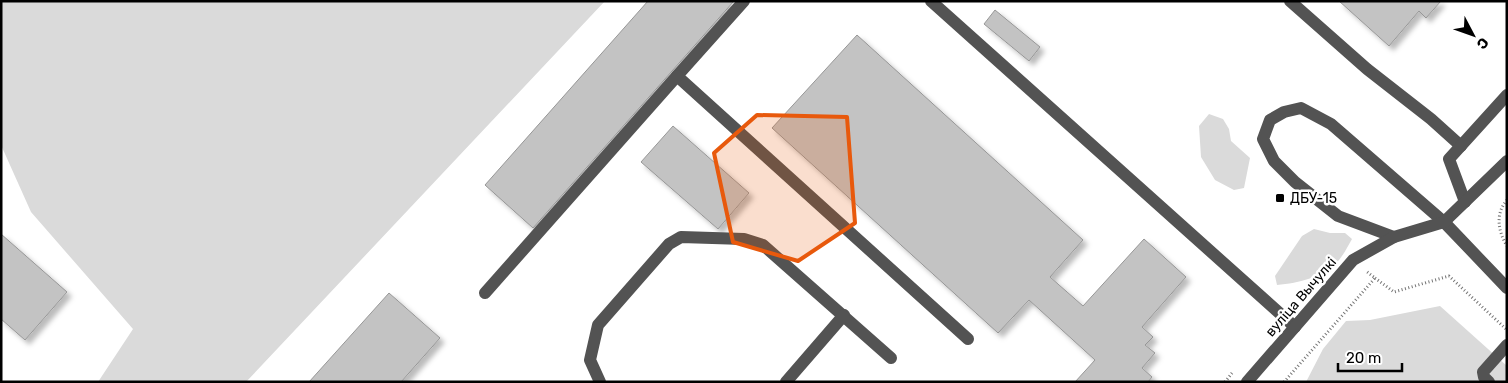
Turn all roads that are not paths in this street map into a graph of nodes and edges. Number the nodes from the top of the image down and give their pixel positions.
1 (744, 1) edge
2 (931, 1) edge
3 (1290, 1) edge
4 (677, 76) junction
5 (1507, 96) edge
6 (1461, 146) junction
7 (1507, 161) edge
8 (1465, 202) junction
9 (1444, 222) junction
10 (1394, 238) junction
11 (1507, 288) edge
12 (485, 294) dead end
13 (844, 315) junction
14 (1295, 327) junction
15 (968, 339) dead end
16 (1507, 345) edge
17 (891, 358) dead end
18 (600, 382) edge
19 (786, 382) edge
20 (1247, 382) edge
21 (1489, 382) edge

1 - 4 street
2 - 14 street
3 - 6 street
4 - 12 street
4 - 15 street
5 - 6 street
6 - 8 street
7 - 8 street, вуліца Вычулкі
8 - 9 street, вуліца Вычулкі
9 - 10 street, вуліца Вычулкі
9 - 10 street
9 - 11 street
10 - 14 street, вуліца Вычулкі
13 - 17 street
13 - 18 street
13 - 19 street
14 - 20 street, вуліца Вычулкі
16 - 21 street

